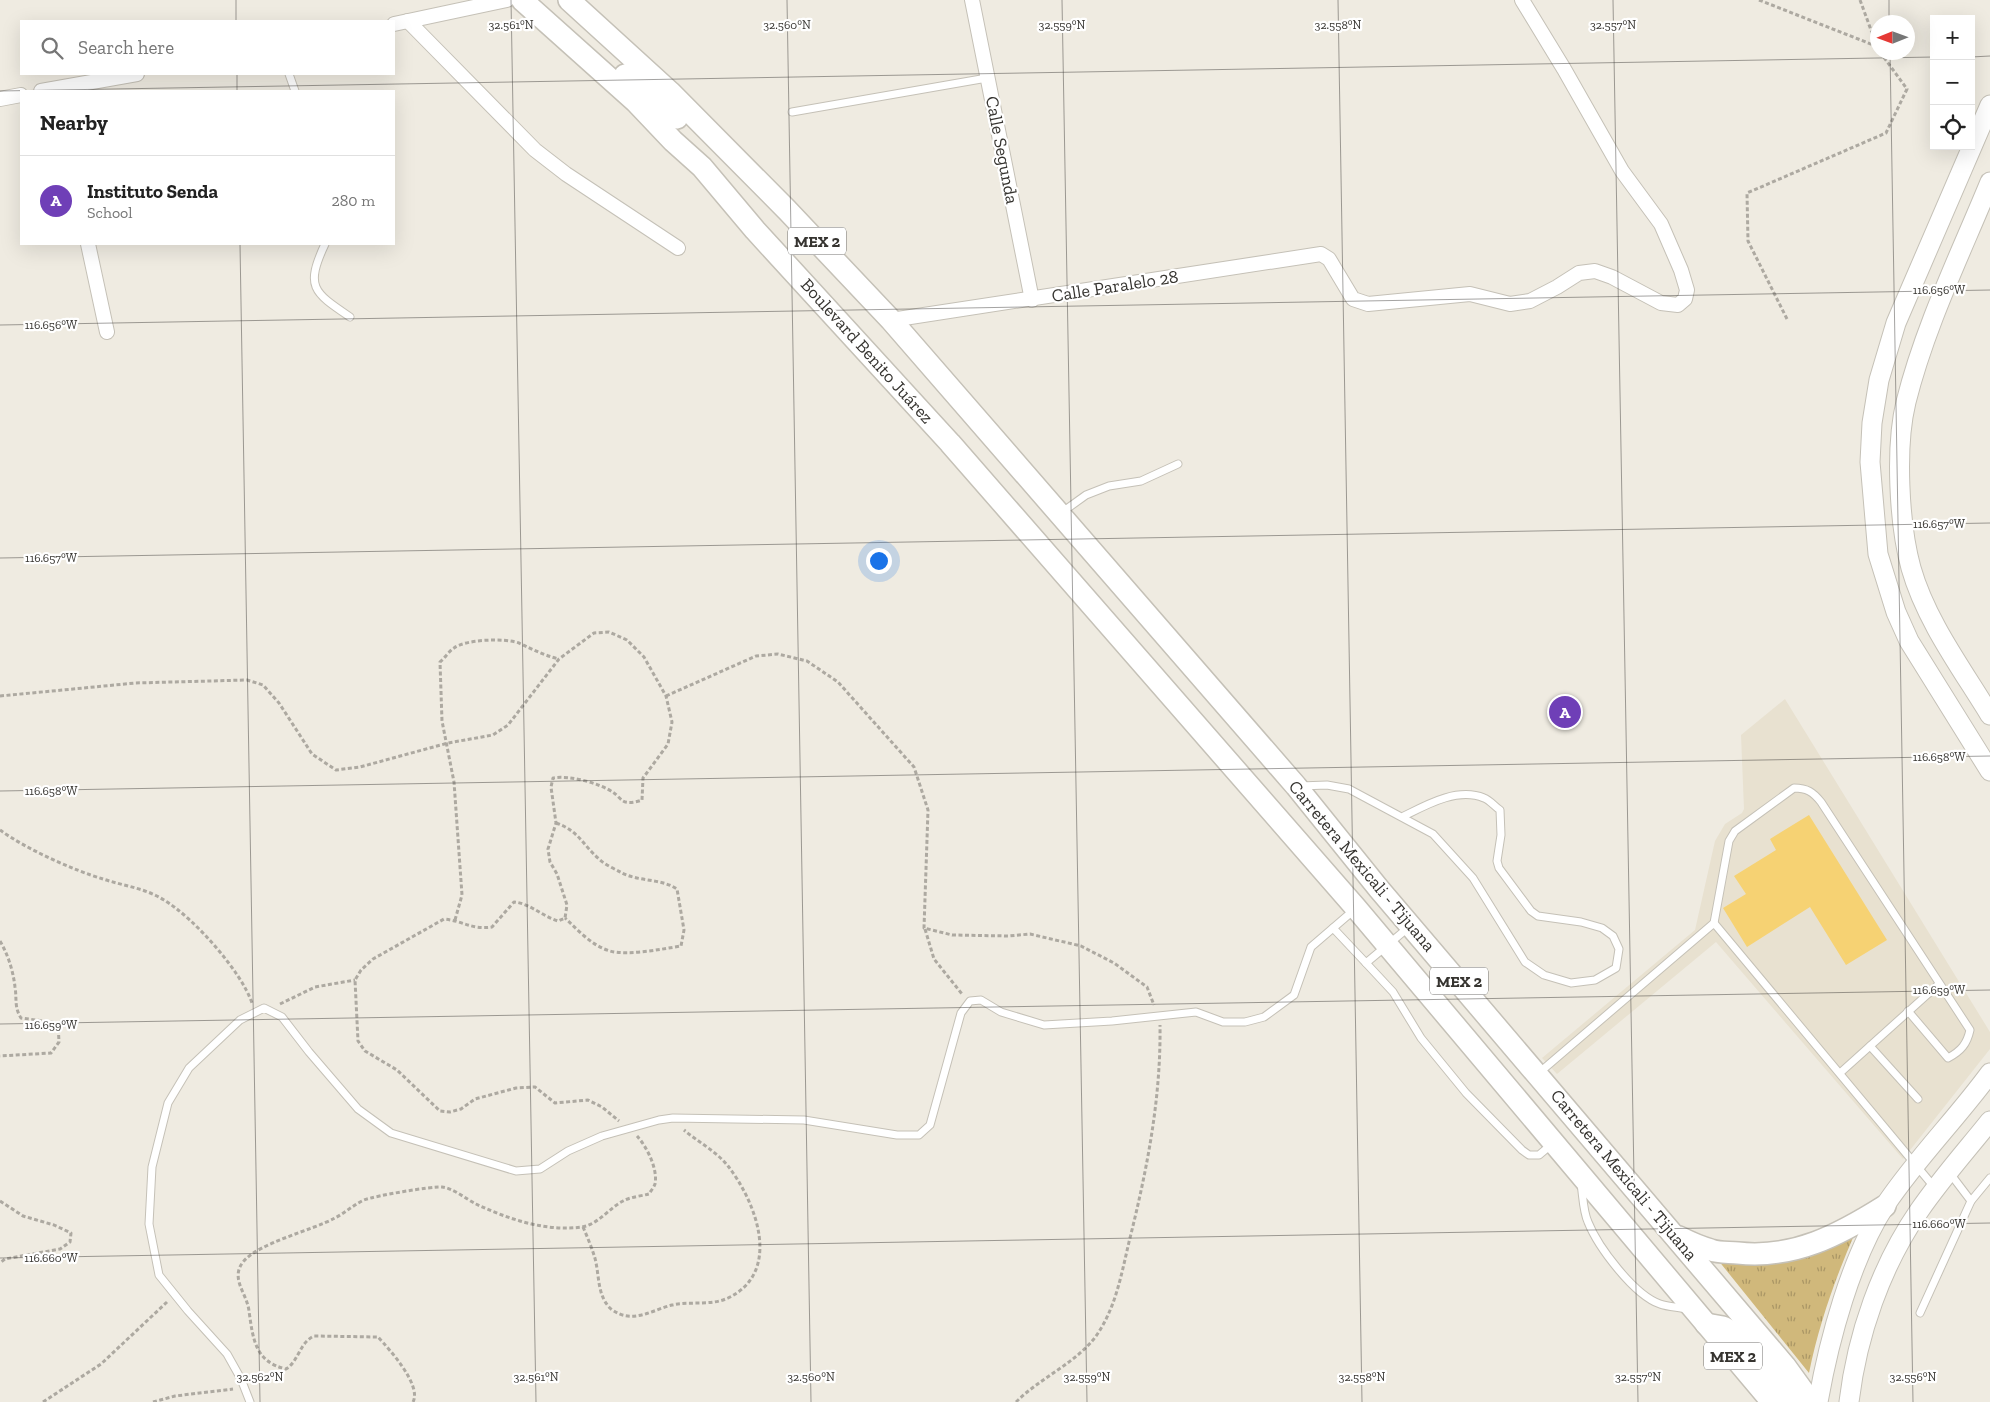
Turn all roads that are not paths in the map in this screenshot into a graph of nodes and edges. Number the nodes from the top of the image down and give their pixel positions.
1 (507, 0) edge
2 (522, 0) edge
3 (569, 0) edge
4 (972, 0) edge
5 (1522, 0) edge
6 (408, 21) junction
7 (395, 24) edge
8 (592, 63) junction
9 (132, 75) edge
10 (289, 75) edge
11 (987, 78) junction
12 (50, 90) edge
13 (294, 90) edge
14 (20, 95) edge
15 (0, 99) edge
16 (1990, 104) edge
17 (792, 112) dead end
18 (715, 138) junction
19 (1990, 182) edge
20 (88, 245) edge
21 (325, 245) edge
22 (678, 248) dead end
23 (1032, 300) junction
24 (350, 316) dead end
25 (891, 320) junction
26 (106, 332) dead end
27 (1178, 464) dead end
28 (1059, 515) junction
29 (1102, 564) joint
30 (1074, 585) joint
31 (1990, 715) edge
32 (1990, 771) edge
33 (1296, 786) junction
34 (1402, 817) junction
35 (1356, 908) junction
36 (1714, 923) junction
37 (1411, 925) junction
38 (1333, 928) junction
39 (1386, 944) junction
40 (1366, 963) junction
41 (1939, 984) junction
42 (1908, 1011) junction
43 (1870, 1046) junction
44 (1840, 1073) junction
45 (1990, 1073) edge
46 (1538, 1074) junction
47 (1918, 1100) dead end
48 (1990, 1121) edge
49 (1555, 1142) junction
50 (1917, 1163) junction
51 (1578, 1169) junction
52 (1949, 1171) junction
53 (1990, 1178) edge
54 (1936, 1188) junction
55 (1971, 1200) junction
56 (1885, 1206) junction
57 (1676, 1236) junction
58 (1920, 1313) dead end
59 (1700, 1317) junction
60 (1812, 1401) edge
61 (250, 1402) edge
62 (1772, 1402) edge
63 (1849, 1402) edge

1 - 6 street
2 - 8 main road, Boulevard Benito Juárez / MEX 2
3 - 18 main road, Boulevard Benito Juárez / MEX 2
4 - 11 street, Calle Segunda
5 - 23 street, Calle Paralelo 28
6 - 7 street
6 - 22 street
8 - 18 main road
8 - 30 main road, Boulevard Benito Juárez / MEX 2
9 - 12 street
10 - 13 lane
11 - 17 lane
11 - 23 street, Calle Segunda
14 - 15 street
16 - 32 main road
18 - 25 main road, Boulevard Benito Juárez / MEX 2
19 - 31 main road
20 - 26 street
21 - 24 lane
23 - 25 street, Calle Paralelo 28
25 - 28 main road, Boulevard Benito Juárez / MEX 2
27 - 28 lane
28 - 29 main road, Boulevard Benito Juárez / MEX 2
29 - 33 main road, Carretera Mexicali - Tijuana / MEX 2
30 - 35 main road, Carretera Mexicali - Tijuana / MEX 2
33 - 34 lane
33 - 37 main road, Carretera Mexicali - Tijuana / MEX 2
34 - 34 lane
35 - 38 lane
35 - 39 main road, Carretera Mexicali - Tijuana / MEX 2
36 - 41 lane
36 - 44 lane
36 - 46 lane
37 - 39 lane
37 - 46 main road, Carretera Mexicali - Tijuana / MEX 2
38 - 40 lane
38 - 61 lane
39 - 40 lane
39 - 49 main road, Carretera Mexicali - Tijuana / MEX 2
40 - 49 lane
41 - 42 lane
41 - 42 lane
42 - 43 lane
43 - 44 lane
43 - 47 lane
44 - 50 lane
45 - 50 main road
46 - 57 main road, Carretera Mexicali - Tijuana / MEX 2
48 - 52 main road
49 - 51 main road, Carretera Mexicali - Tijuana / MEX 2
50 - 54 lane
50 - 56 main road
51 - 59 main road, Carretera Mexicali - Tijuana / MEX 2
51 - 59 lane
52 - 54 main road
52 - 55 lane
53 - 55 lane
54 - 63 main road
55 - 58 lane
56 - 57 main road
56 - 60 main road
57 - 60 main road, Carretera Mexicali - Tijuana / MEX 2
59 - 60 main road
59 - 62 main road, Carretera Mexicali - Tijuana / MEX 2

